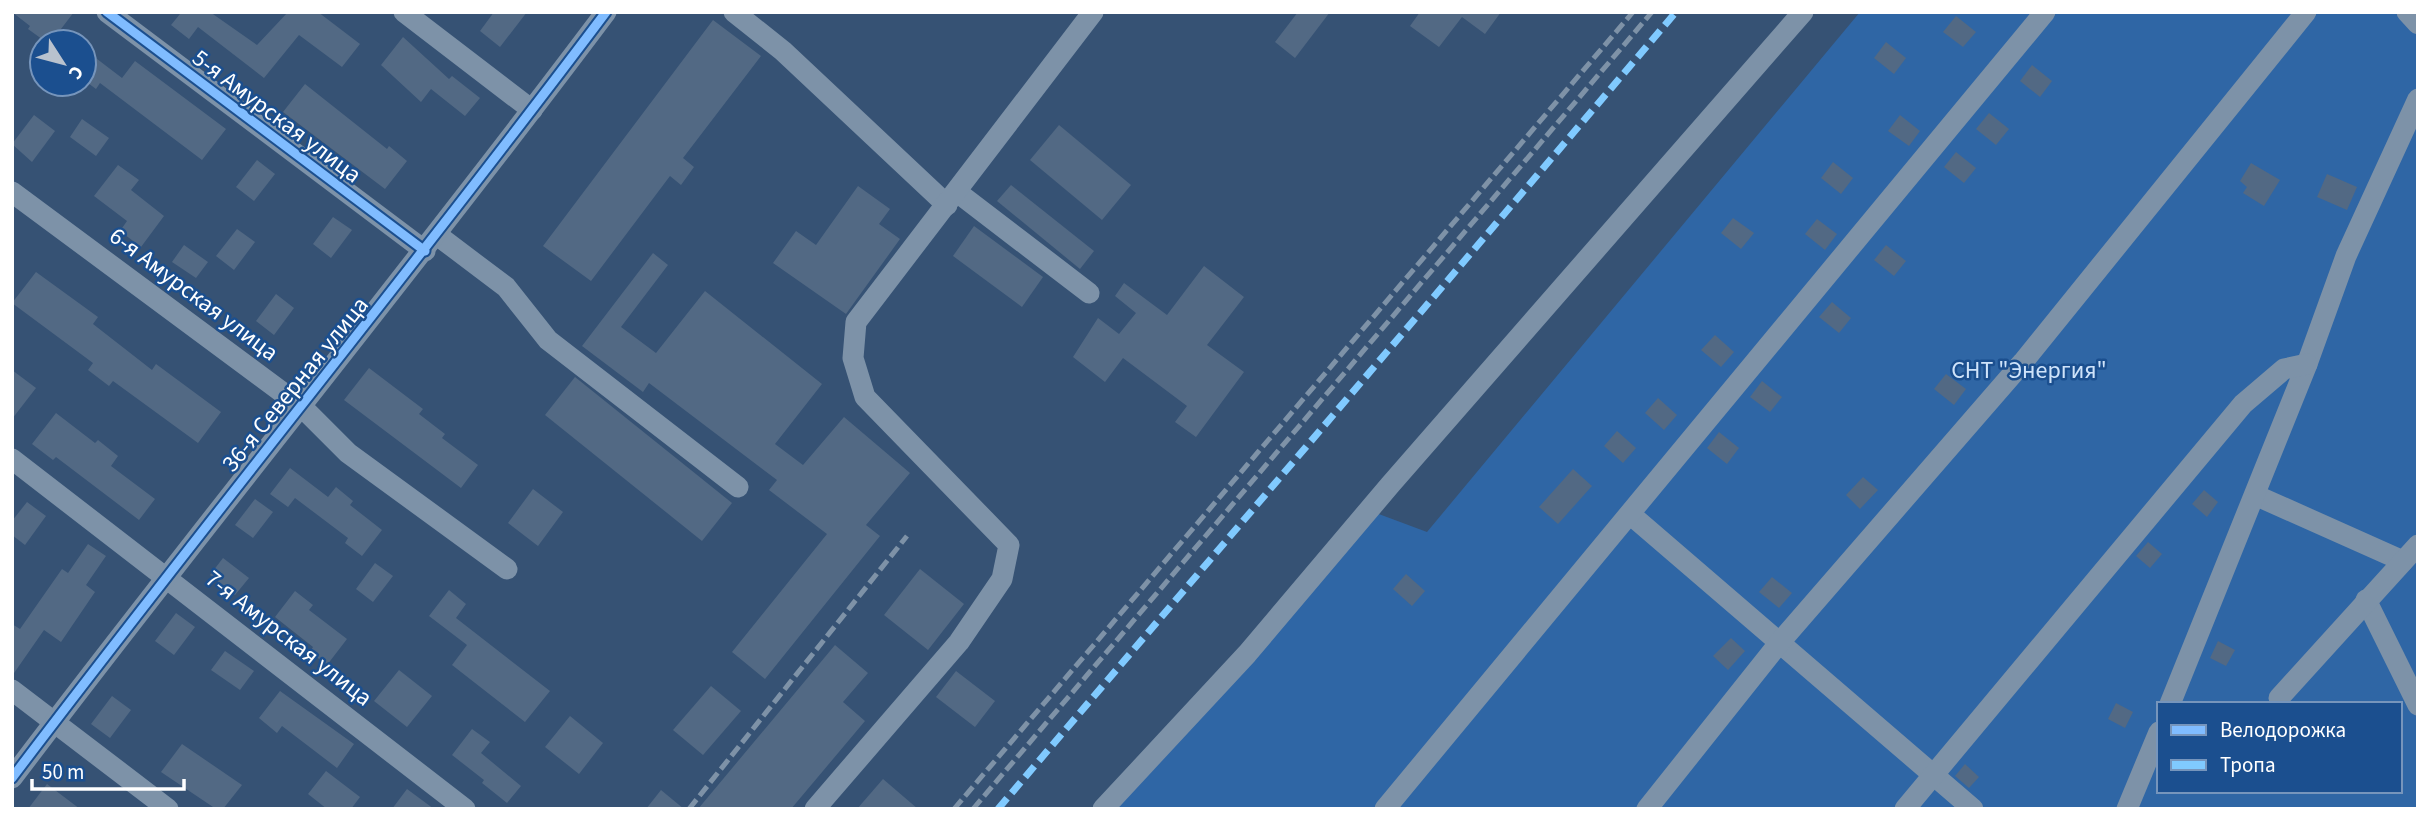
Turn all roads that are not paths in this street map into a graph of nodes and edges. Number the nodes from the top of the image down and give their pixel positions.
1 (107, 12) edge
2 (404, 12) edge
3 (606, 12) edge
4 (734, 12) edge
5 (1093, 12) edge
6 (1803, 12) edge
7 (2045, 12) edge
8 (2306, 12) edge
9 (2407, 12) edge
10 (2418, 23) edge
11 (2418, 99) edge
12 (533, 110) junction
13 (12, 192) edge
14 (952, 199) junction
15 (431, 243) junction
16 (1089, 293) dead end
17 (2307, 364) junction
18 (302, 407) junction
19 (12, 458) edge
20 (738, 487) dead end
21 (2255, 495) junction
22 (1630, 514) junction
23 (2418, 545) edge
24 (2403, 561) junction
25 (507, 569) dead end
26 (166, 575) junction
27 (2366, 600) junction
28 (1780, 642) junction
29 (12, 690) edge
30 (2279, 698) dead end
31 (2171, 702) edge
32 (2418, 705) edge
33 (55, 722) junction
34 (2157, 737) edge
35 (1932, 776) junction
36 (12, 778) edge
37 (167, 809) edge
38 (465, 809) edge
39 (815, 809) edge
40 (1103, 809) edge
41 (1384, 809) edge
42 (1647, 809) edge
43 (1905, 809) edge
44 (1973, 809) edge
45 (2127, 809) edge

1 - 15 street, 5-я Амурская улица
2 - 12 street
3 - 12 street, 36-я Северная улица
4 - 14 street
5 - 14 street
6 - 40 street
7 - 22 street
8 - 28 street
9 - 10 street
11 - 17 street
12 - 15 street, 36-я Северная улица
13 - 18 street, 6-я Амурская улица
14 - 16 street
14 - 39 street
15 - 18 street, 36-я Северная улица
15 - 20 street, 5-я Амурская улица
17 - 21 street
17 - 35 street
18 - 25 street, 6-я Амурская улица
18 - 26 street, 36-я Северная улица
19 - 26 street, 7-я Амурская улица
21 - 24 street
21 - 31 street
22 - 28 street
22 - 41 street
23 - 24 street
24 - 27 street
26 - 33 street, 36-я Северная улица
26 - 38 street, 7-я Амурская улица
27 - 30 street
27 - 32 street
28 - 35 street
28 - 42 street
29 - 33 street
33 - 36 street, 36-я Северная улица
33 - 37 street
34 - 45 street
35 - 43 street
35 - 44 street

